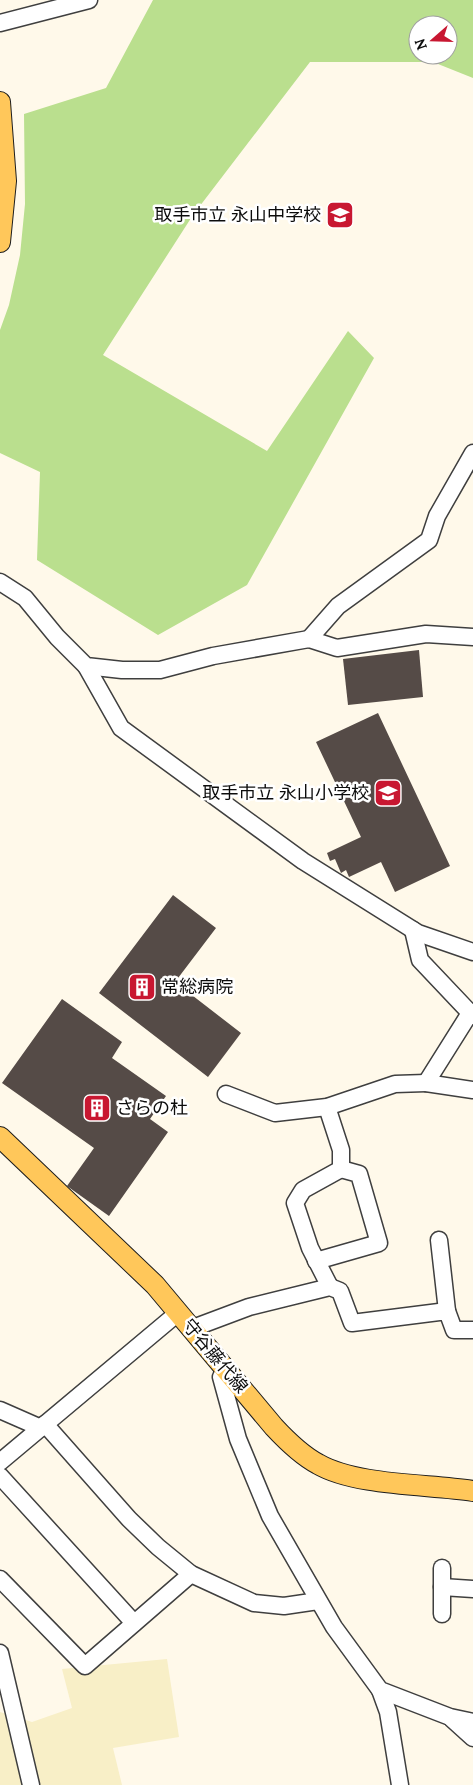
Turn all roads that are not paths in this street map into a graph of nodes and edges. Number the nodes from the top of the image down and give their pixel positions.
1 (89, 0) edge
2 (0, 23) edge
3 (0, 102) edge
4 (0, 242) edge
5 (473, 453) edge
6 (0, 582) edge
7 (473, 637) edge
8 (309, 639) junction
9 (86, 666) junction
10 (413, 930) junction
11 (473, 952) edge
12 (472, 1015) edge
13 (426, 1083) junction
14 (473, 1090) edge
15 (226, 1094) dead end
16 (327, 1107) junction
17 (0, 1137) edge
18 (342, 1169) junction
19 (439, 1240) dead end
20 (316, 1261) junction
21 (330, 1287) junction
22 (447, 1311) junction
23 (179, 1312) junction
24 (192, 1328) junction
25 (473, 1330) edge
26 (226, 1368) junction
27 (0, 1410) edge
28 (43, 1426) junction
29 (0, 1462) edge
30 (0, 1476) edge
31 (473, 1491) edge
32 (442, 1568) dead end
33 (191, 1574) junction
34 (0, 1579) edge
35 (442, 1587) junction
36 (473, 1589) edge
37 (318, 1601) junction
38 (442, 1614) dead end
39 (134, 1623) junction
40 (0, 1654) edge
41 (380, 1690) junction
42 (450, 1717) junction
43 (473, 1722) edge
44 (473, 1738) edge
45 (31, 1785) edge
46 (400, 1785) edge

1 - 2 street
3 - 4 main road
5 - 8 street
6 - 9 street
7 - 8 street
8 - 9 street
9 - 10 street
10 - 11 street
10 - 12 street
12 - 13 street
13 - 14 street
13 - 16 street
15 - 16 street
16 - 18 street
17 - 23 main road, 守谷藤代線
18 - 20 street
18 - 20 street
19 - 22 street
20 - 21 street
21 - 22 street
21 - 24 street
22 - 25 street
23 - 24 main road, 守谷藤代線
23 - 28 street
24 - 26 main road, 守谷藤代線
26 - 31 main road, 守谷藤代線
26 - 37 street
27 - 28 street
28 - 29 street
28 - 33 street
30 - 39 street
32 - 35 street
33 - 37 street
33 - 39 street
34 - 39 street
35 - 36 street
35 - 38 street
37 - 41 street
40 - 45 street
41 - 42 street
41 - 46 street
42 - 43 street
42 - 44 street

